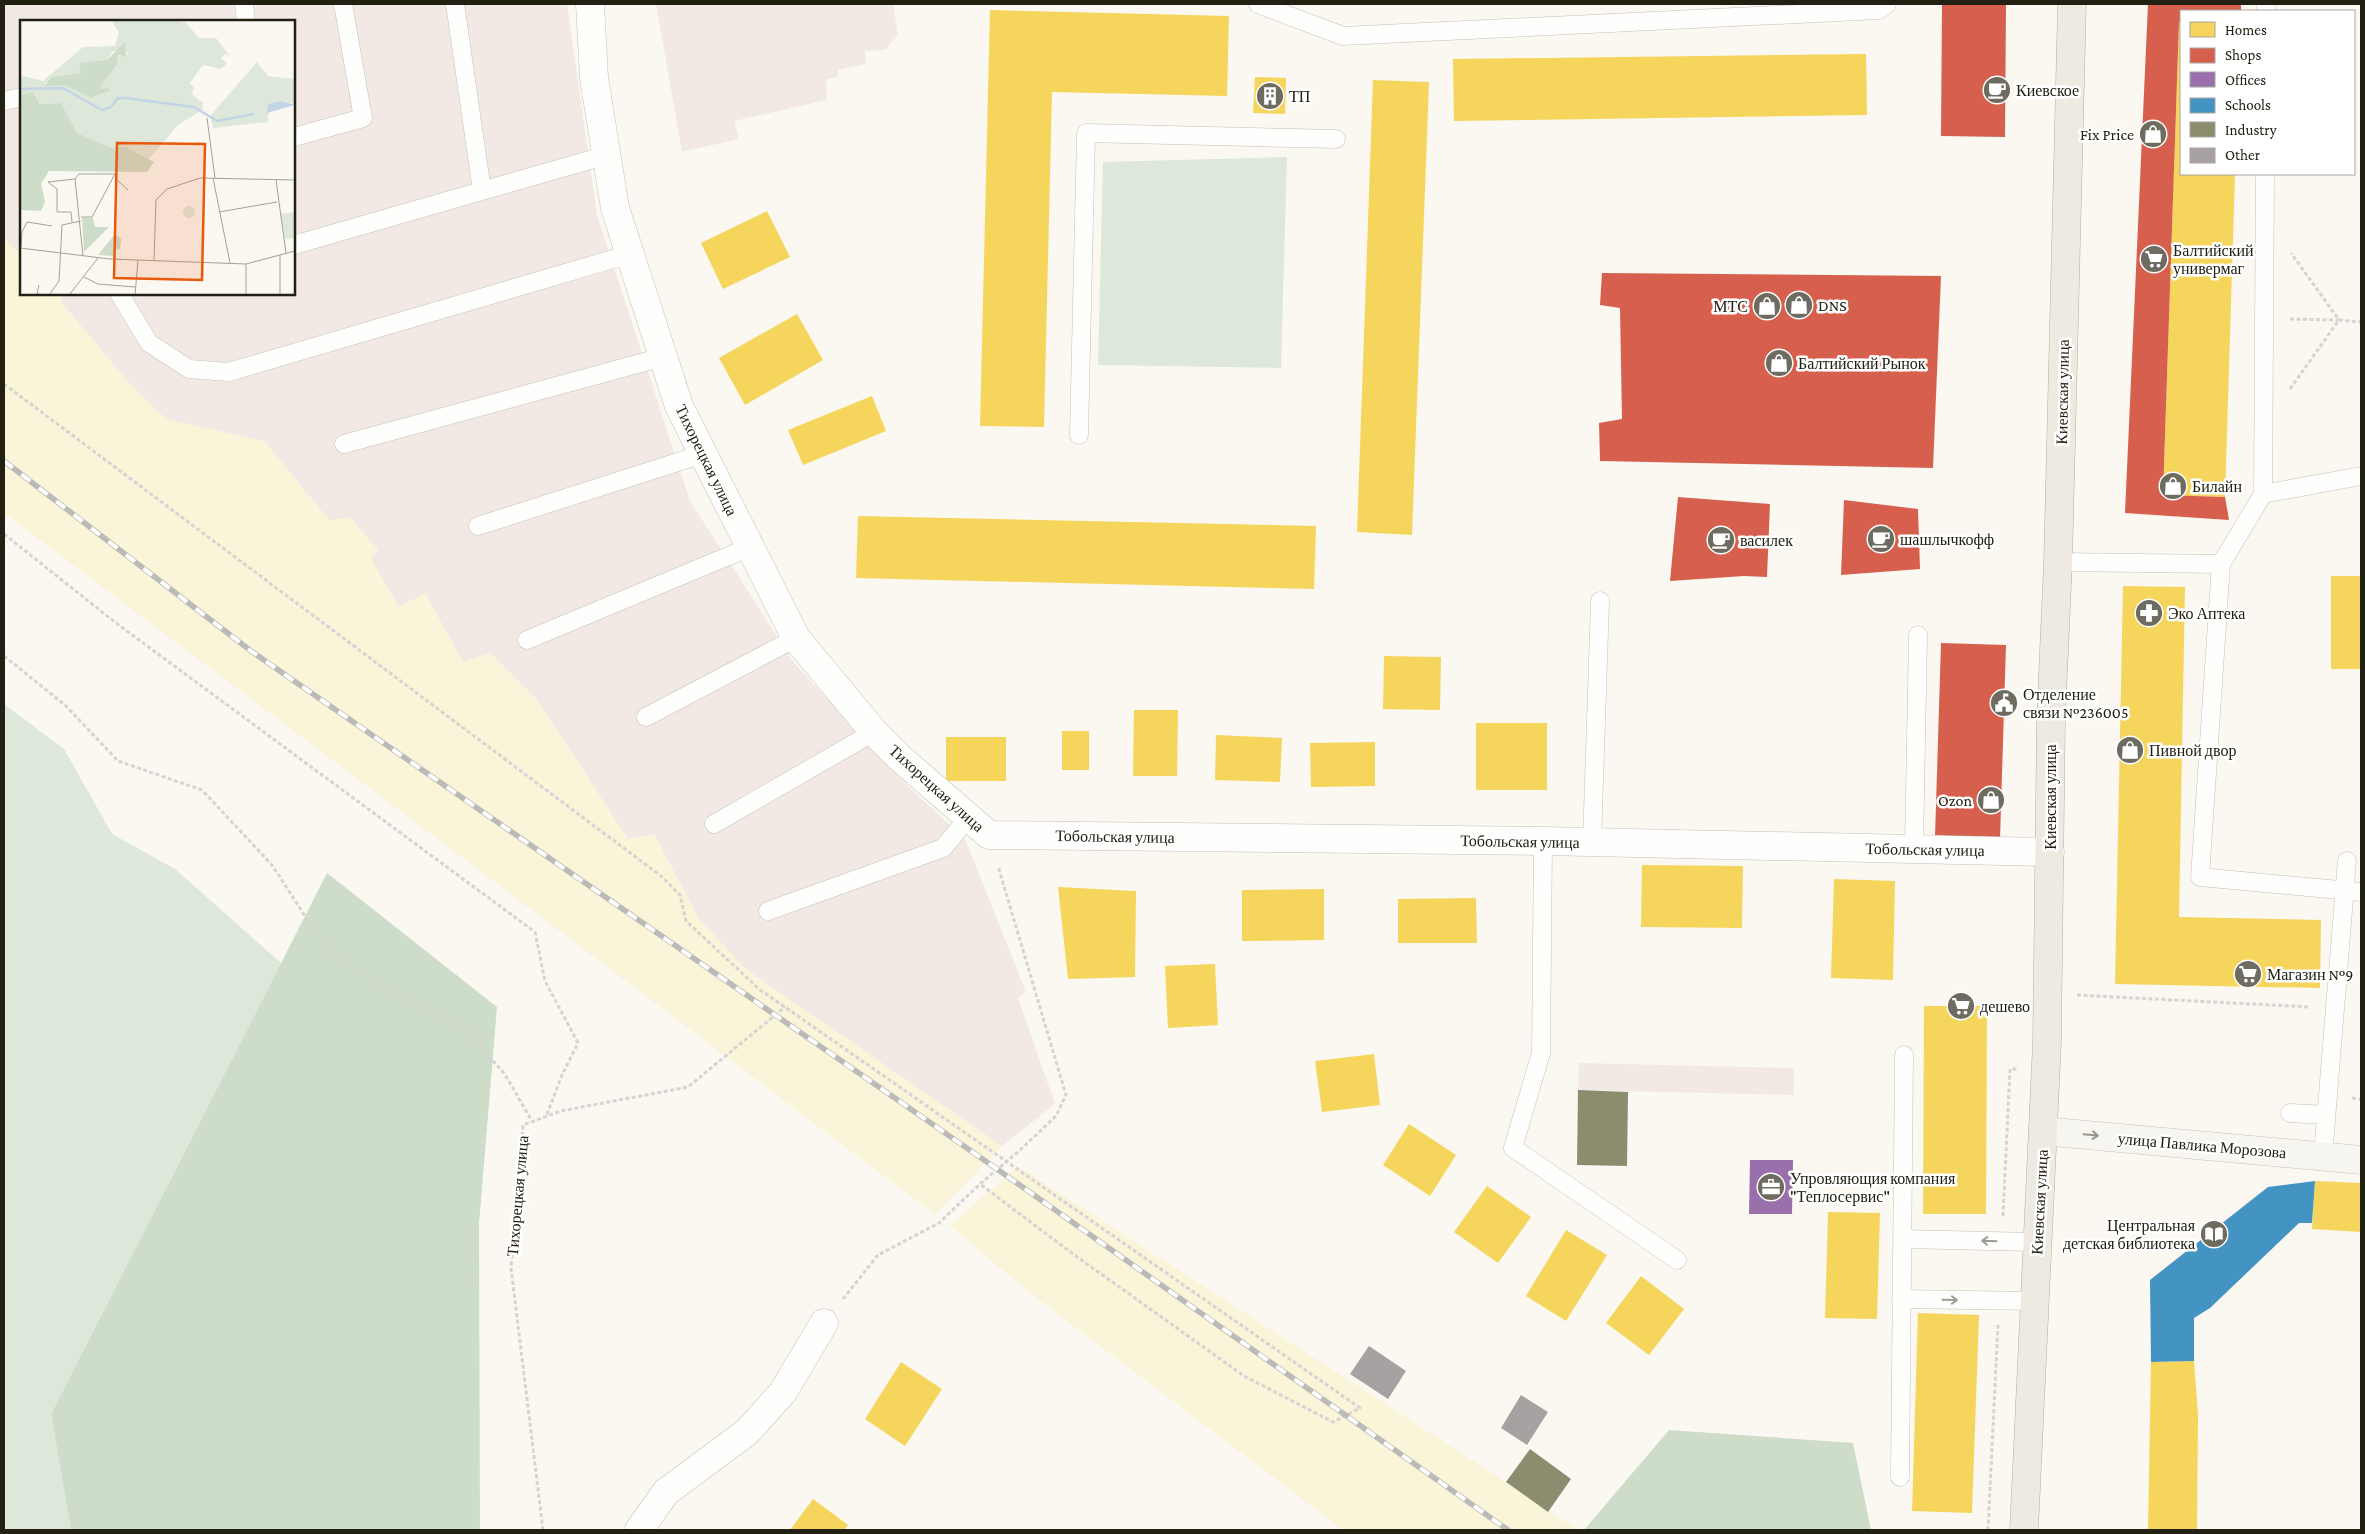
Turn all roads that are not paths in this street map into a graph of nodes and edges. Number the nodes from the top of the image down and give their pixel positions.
1 (244, 4) edge
2 (343, 4) edge
3 (455, 4) edge
4 (590, 4) edge
5 (1258, 4) edge
6 (1887, 4) edge
7 (2072, 4) edge
8 (246, 20) edge
9 (20, 97) edge
10 (4, 101) edge
11 (295, 137) edge
12 (1336, 140) dead end
13 (607, 155) junction
14 (2265, 175) edge
15 (482, 192) junction
16 (295, 245) edge
17 (630, 254) junction
18 (120, 295) edge
19 (663, 357) junction
20 (1079, 435) dead end
21 (344, 444) dead end
22 (703, 454) junction
23 (2361, 476) edge
24 (2263, 494) junction
25 (478, 526) dead end
26 (750, 547) junction
27 (2058, 562) junction
28 (2221, 564) junction
29 (1600, 601) dead end
30 (1918, 635) dead end
31 (796, 638) junction
32 (527, 640) dead end
33 (646, 718) dead end
34 (874, 732) junction
35 (968, 817) junction
36 (714, 824) dead end
37 (989, 835) joint
38 (1543, 841) junction
39 (1592, 842) junction
40 (1914, 848) junction
41 (2050, 852) junction
42 (2347, 861) dead end
43 (2353, 892) edge
44 (768, 911) dead end
45 (1904, 1056) dead end
46 (2290, 1113) dead end
47 (2326, 1115) junction
48 (2043, 1131) junction
49 (2323, 1156) junction
50 (2361, 1160) edge
51 (1902, 1239) junction
52 (2038, 1242) junction
53 (1676, 1260) dead end
54 (1901, 1299) junction
55 (2035, 1301) junction
56 (824, 1323) road end
57 (1900, 1477) dead end
58 (639, 1530) edge
59 (2024, 1530) edge

1 - 8 lane
2 - 11 lane
3 - 15 lane
4 - 13 street, Тихорецкая улица
5 - 6 lane
7 - 27 main road, Киевская улица
9 - 10 lane
12 - 20 lane
13 - 15 lane
13 - 17 street, Тихорецкая улица
14 - 24 lane
15 - 16 lane
17 - 18 lane
17 - 19 street, Тихорецкая улица
19 - 21 lane
19 - 22 street, Тихорецкая улица
22 - 25 lane
22 - 26 street, Тихорецкая улица
23 - 24 lane
24 - 28 lane
26 - 31 street, Тихорецкая улица
26 - 32 lane
27 - 28 lane
27 - 41 main road, Киевская улица
28 - 43 lane
29 - 39 lane
30 - 40 lane
31 - 33 lane
31 - 34 street, Тихорецкая улица
34 - 35 street, Тихорецкая улица
34 - 36 lane
35 - 37 street, Тихорецкая улица
35 - 44 lane
37 - 38 street, Тобольская улица
38 - 39 street, Тобольская улица
38 - 53 lane
39 - 40 street, Тобольская улица
40 - 41 street, Тобольская улица
41 - 48 main road, Киевская улица
42 - 43 lane
43 - 47 lane
45 - 51 lane
46 - 47 lane
47 - 49 lane
48 -> 49 street, улица Павлика Морозова
48 - 52 main road, Киевская улица
49 - 50 street, улица Павлика Морозова
52 -> 51 lane
51 - 54 lane
52 - 55 main road, Киевская улица
54 -> 55 lane
54 - 57 lane
55 - 59 main road, Киевская улица
56 - 58 street

